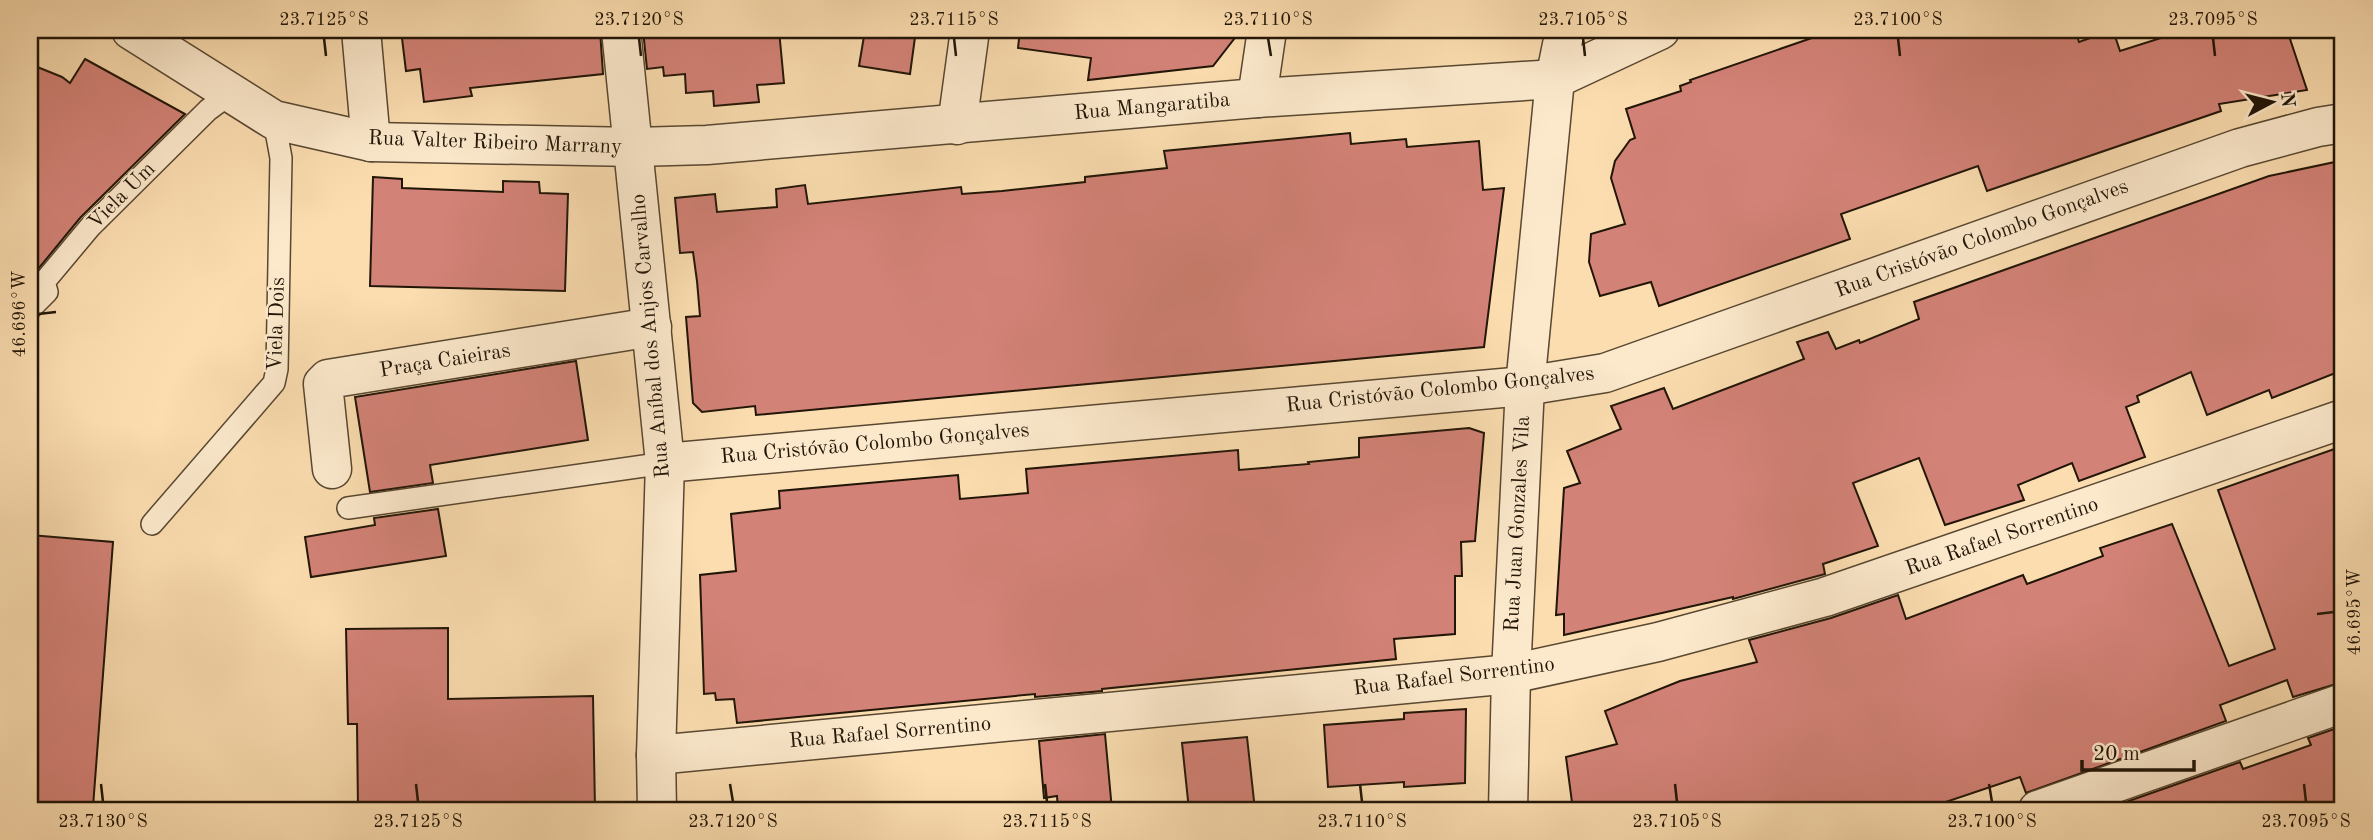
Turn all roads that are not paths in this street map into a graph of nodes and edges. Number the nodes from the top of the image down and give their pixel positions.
1 (131, 30) edge
2 (361, 30) edge
3 (621, 30) edge
4 (970, 30) edge
5 (1267, 30) edge
6 (1565, 30) edge
7 (1660, 30) edge
8 (1555, 79) junction
9 (231, 93) junction
10 (1257, 98) junction
11 (274, 120) junction
12 (2343, 123) edge
13 (957, 125) junction
14 (371, 142) junction
15 (635, 147) junction
16 (30, 309) edge
17 (652, 327) junction
18 (1525, 386) junction
19 (2343, 419) edge
20 (664, 463) junction
21 (332, 469) dead end
22 (348, 508) dead end
23 (152, 524) dead end
24 (1511, 674) junction
25 (2343, 703) edge
26 (656, 755) junction
27 (657, 810) edge
28 (1508, 810) edge
29 (2038, 810) edge

1 - 9 street, Rua Valter Ribeiro Marrany
2 - 14 street
3 - 15 street, Rua Aníbal dos Anjos Carvalho
4 - 13 street
5 - 10 street
6 - 8 street, Rua Juan Gonzales Vila
7 - 8 street, Rua Mangaratiba
8 - 10 street, Rua Mangaratiba
8 - 18 street, Rua Juan Gonzales Vila
9 - 11 street, Rua Valter Ribeiro Marrany
9 - 16 lane, Viela Um
10 - 13 street, Rua Mangaratiba
11 - 14 street, Rua Valter Ribeiro Marrany
11 - 23 lane, Viela Dois
12 - 18 street, Rua Cristóvão Colombo Gonçalves
13 - 15 street, Rua Mangaratiba
14 - 15 street, Rua Valter Ribeiro Marrany
15 - 17 street, Rua Aníbal dos Anjos Carvalho
17 - 20 street, Rua Aníbal dos Anjos Carvalho
17 - 21 street, Praça Caieiras
18 - 20 street, Rua Cristóvão Colombo Gonçalves
18 - 24 street, Rua Juan Gonzales Vila
19 - 24 street, Rua Rafael Sorrentino
20 - 22 lane
20 - 26 street, Rua Aníbal dos Anjos Carvalho
24 - 26 street, Rua Rafael Sorrentino
24 - 28 street, Rua Juan Gonzales Vila
25 - 29 street
26 - 27 street, Rua Aníbal dos Anjos Carvalho

